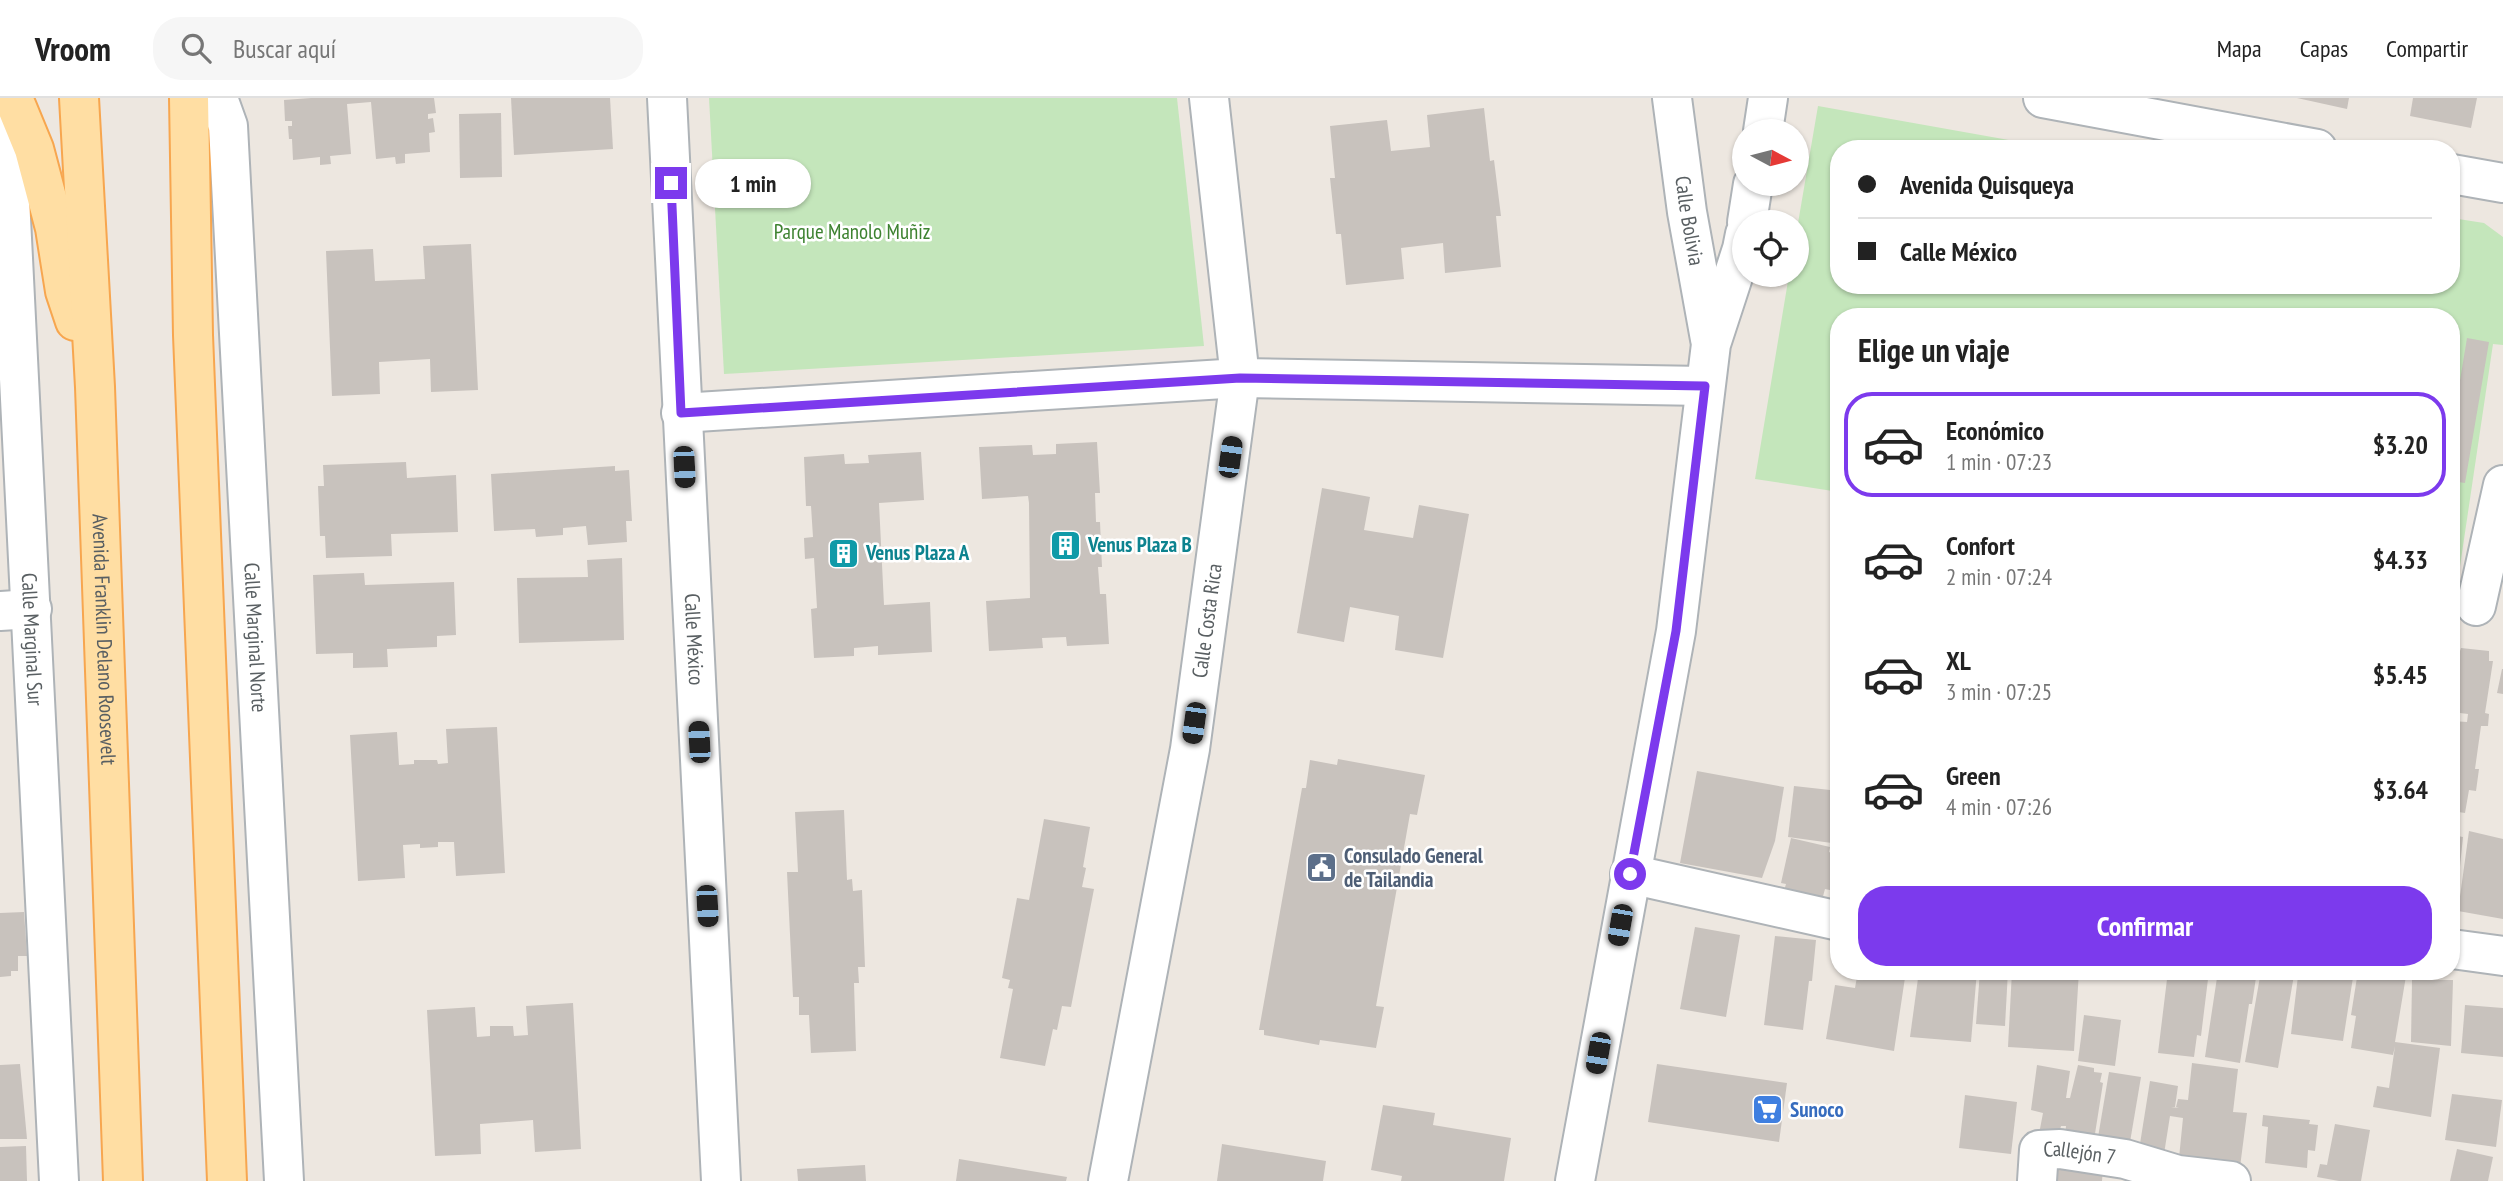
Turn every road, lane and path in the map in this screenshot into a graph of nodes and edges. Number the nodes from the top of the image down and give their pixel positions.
1 (5, 98) edge
2 (13, 98) edge
3 (79, 98) edge
4 (189, 98) edge
5 (218, 98) edge
6 (667, 98) edge
7 (1209, 98) edge
8 (1672, 98) edge
9 (1768, 98) edge
10 (2043, 98) edge
11 (1765, 119) edge
12 (2269, 140) edge
13 (2460, 175) edge
14 (2503, 183) edge
15 (1732, 281) edge
16 (1712, 344) junction
17 (1240, 378) junction
18 (1705, 386) junction
19 (95, 387) junction
20 (681, 413) junction
21 (2503, 485) edge
22 (2476, 606) dead end
23 (16, 610) edge
24 (1630, 874) junction
25 (1830, 919) edge
26 (2460, 950) edge
27 (2503, 956) edge
28 (59, 1181) edge
29 (123, 1181) edge
30 (228, 1181) edge
31 (284, 1181) edge
32 (722, 1181) edge
33 (1108, 1181) edge
34 (1575, 1181) edge
35 (2037, 1181) edge
36 (2231, 1181) edge

1 - 23 street, Calle Marginal Sur
2 - 19 main road
3 - 19 main road, Avenida Franklin Delano Roosevelt
4 - 30 main road
5 - 31 street, Calle Marginal Norte
6 - 20 street, Calle México
7 - 17 street, Calle Costa Rica
8 - 16 street, Calle Bolivia
9 - 11 street
10 - 12 street
13 - 14 street
15 - 16 street
16 - 18 street
17 - 18 street
17 - 20 street
17 - 33 street, Calle Costa Rica
18 - 24 street
19 - 29 main road, Avenida Franklin Delano Roosevelt
20 - 32 street, Calle México
21 - 22 street
23 - 28 street, Calle Marginal Sur
24 - 25 street
24 - 34 street
26 - 27 street
35 - 36 street, Callejón 7

